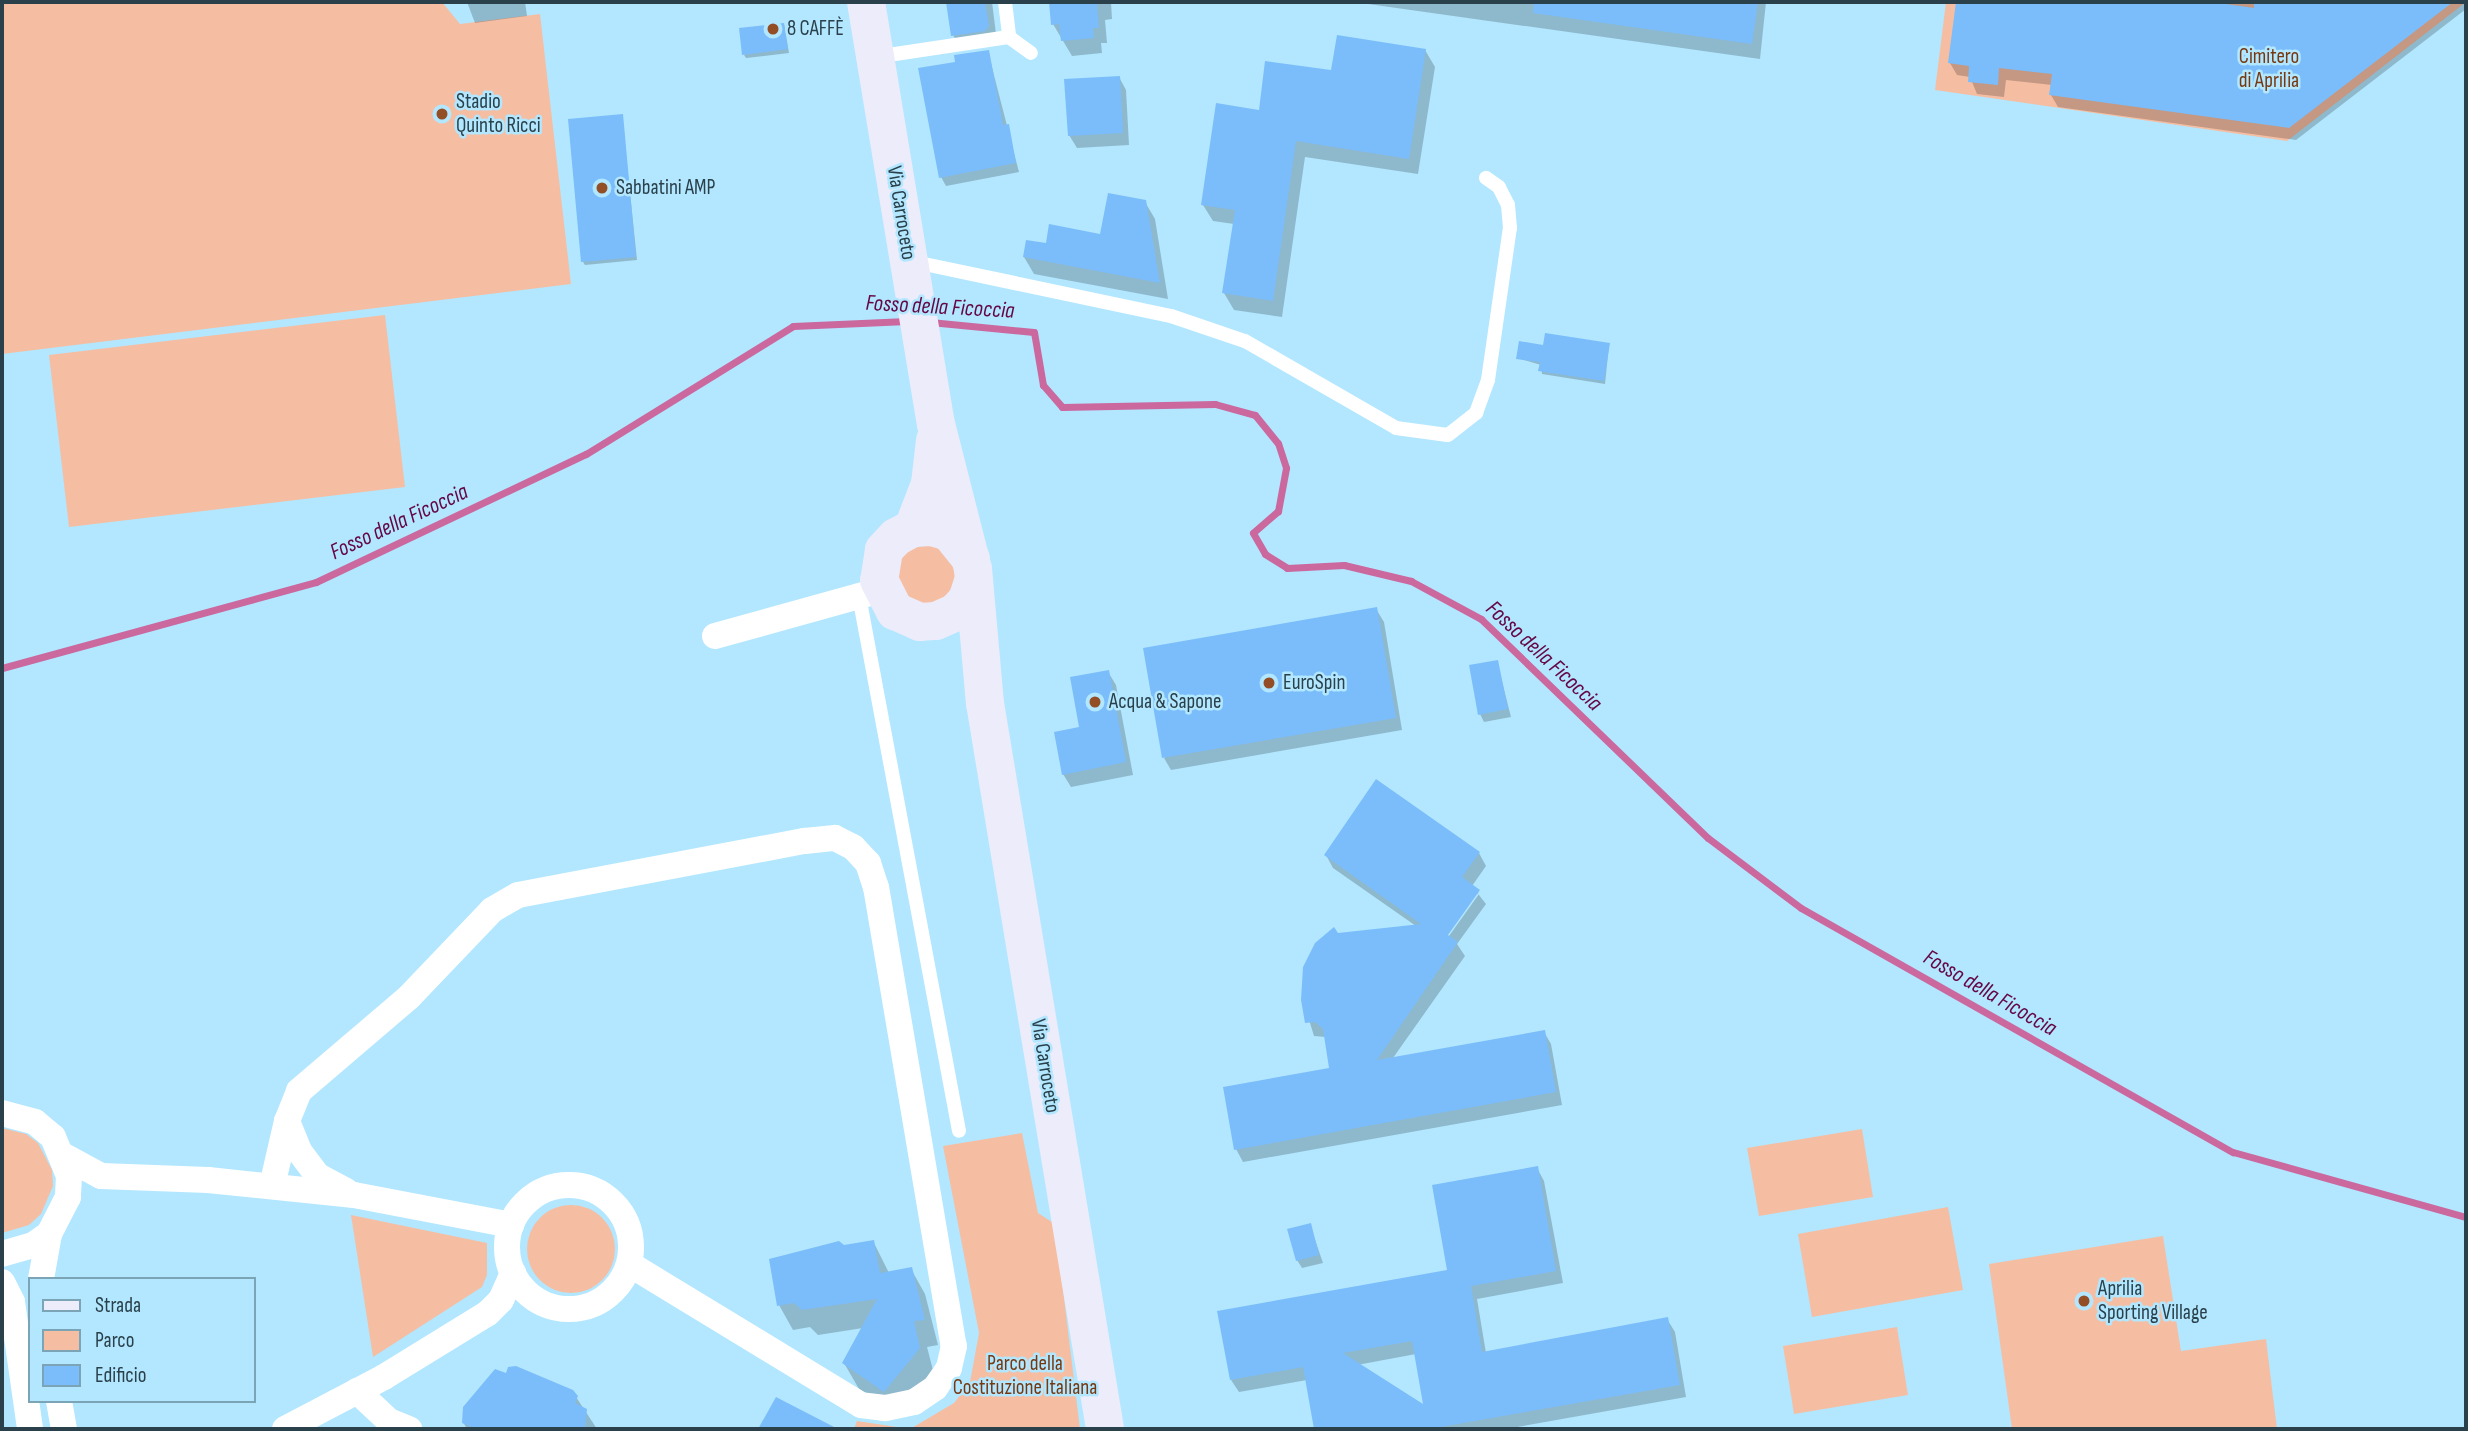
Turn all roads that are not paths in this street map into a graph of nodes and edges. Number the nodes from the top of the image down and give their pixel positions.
1 (866, 2) edge
2 (1004, 2) edge
3 (1009, 37) junction
4 (1031, 53) dead end
5 (875, 57) junction
6 (1486, 178) dead end
7 (909, 261) junction
8 (936, 424) junction
9 (913, 528) junction
10 (972, 569) junction
11 (870, 593) junction
12 (920, 622) junction
13 (715, 636) dead end
14 (985, 703) junction
15 (2, 1113) edge
16 (287, 1121) junction
17 (960, 1131) dead end
18 (64, 1156) junction
19 (272, 1186) junction
20 (354, 1195) junction
21 (511, 1225) junction
22 (48, 1234) junction
23 (2, 1254) edge
24 (629, 1264) junction
25 (513, 1273) junction
26 (41, 1277) edge
27 (2, 1282) edge
28 (546, 1305) junction
29 (488, 1313) junction
30 (357, 1391) junction
31 (59, 1403) edge
32 (30, 1429) edge
33 (64, 1429) edge
34 (285, 1429) edge
35 (409, 1429) edge
36 (1105, 1429) edge

1 - 5 street, Via Carroceto
2 - 3 lane
3 - 4 lane
3 - 5 lane
5 - 7 street, Via Carroceto
6 - 7 lane
7 - 8 street, Via Carroceto
8 - 9 street, Via Carroceto
8 - 10 street, Via Carroceto
9 - 10 street
9 - 11 street
10 - 12 street
10 - 14 street, Via Carroceto
11 - 12 street, Via Carroceto
11 - 13 street
11 - 17 lane
12 - 14 street, Via Carroceto
14 - 36 street, Via Carroceto
15 - 18 street
16 - 19 street
16 - 20 street
16 - 24 street
18 - 19 street
18 - 22 street
19 - 20 street
20 - 21 street
21 - 24 street
21 - 25 street
22 - 23 street
22 - 26 street
24 - 28 street
25 - 28 street
25 - 29 street
27 - 32 street
28 - 29 street
29 - 30 street
30 - 34 street
30 - 35 street
31 - 33 street

